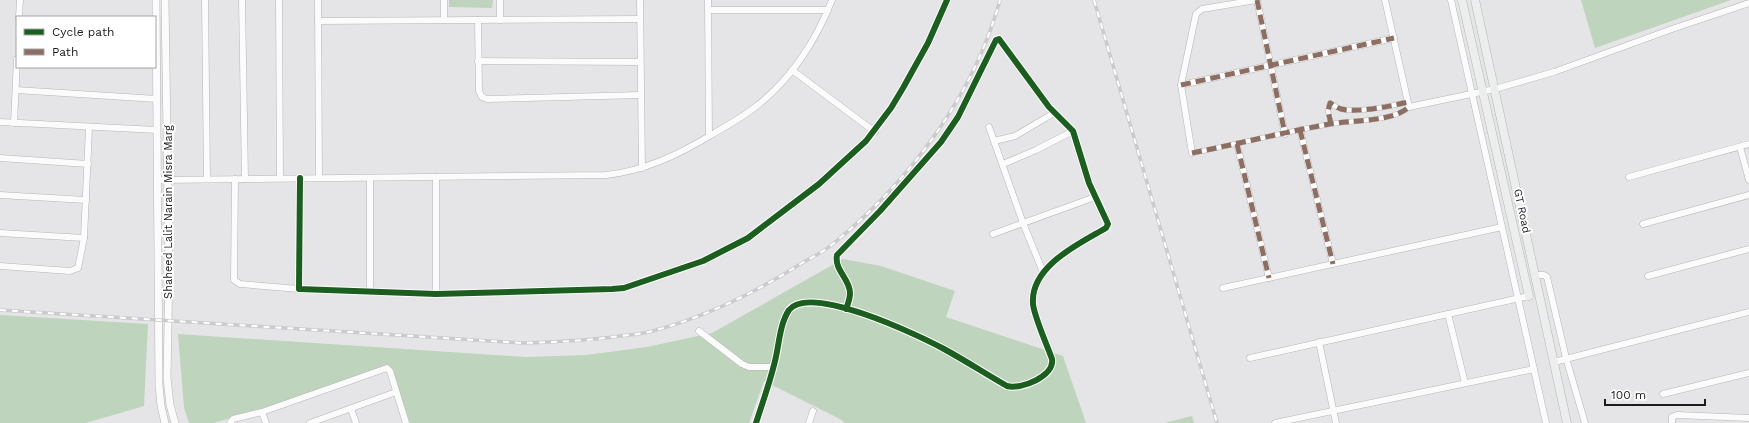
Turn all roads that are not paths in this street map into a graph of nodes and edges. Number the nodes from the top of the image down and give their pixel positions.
1 (20, 0) edge
2 (156, 0) edge
3 (165, 0) edge
4 (205, 0) edge
5 (242, 0) edge
6 (279, 0) edge
7 (318, 0) edge
8 (444, 0) edge
9 (500, 0) edge
10 (640, 0) edge
11 (708, 0) edge
12 (832, 0) edge
13 (947, 0) edge
14 (1257, 0) edge
15 (1385, 0) edge
16 (1451, 0) edge
17 (1462, 0) edge
18 (1475, 0) edge
19 (1749, 3) edge
20 (708, 10) junction
21 (828, 10) junction
22 (19, 16) edge
23 (640, 19) junction
24 (444, 20) junction
25 (478, 20) junction
26 (500, 20) junction
27 (318, 21) junction
28 (156, 26) edge
29 (1394, 38) junction
30 (478, 61) junction
31 (640, 62) junction
32 (156, 63) edge
33 (1271, 65) junction
34 (17, 68) edge
35 (792, 70) junction
36 (1181, 86) junction
37 (1495, 89) junction
38 (16, 90) junction
39 (1482, 92) junction
40 (1472, 93) junction
41 (640, 95) junction
42 (157, 99) junction
43 (1409, 104) junction
44 (1054, 112) junction
45 (0, 122) edge
46 (14, 123) junction
47 (1331, 124) junction
48 (989, 127) dead end
49 (89, 128) junction
50 (157, 130) junction
51 (1300, 130) junction
52 (1073, 131) junction
53 (874, 132) junction
54 (1285, 134) junction
55 (709, 136) junction
56 (994, 141) junction
57 (1237, 144) junction
58 (1749, 144) edge
59 (1740, 147) junction
60 (1192, 154) joint
61 (0, 158) edge
62 (88, 164) junction
63 (1003, 164) junction
64 (642, 168) junction
65 (436, 177) junction
66 (1629, 177) dead end
67 (280, 178) junction
68 (300, 178) junction
69 (319, 178) junction
70 (370, 178) junction
71 (207, 179) junction
72 (235, 179) junction
73 (244, 179) junction
74 (158, 180) junction
75 (168, 180) junction
76 (1749, 180) edge
77 (0, 195) edge
78 (1749, 195) edge
79 (1095, 197) junction
80 (86, 200) junction
81 (1023, 223) junction
82 (1643, 224) dead end
83 (1502, 227) junction
84 (0, 234) edge
85 (993, 234) dead end
86 (84, 238) junction
87 (1749, 249) edge
88 (1333, 264) junction
89 (0, 266) edge
90 (1043, 272) junction
91 (1536, 275) junction
92 (1648, 276) dead end
93 (1269, 278) junction
94 (1223, 288) dead end
95 (299, 289) junction
96 (370, 292) junction
97 (436, 294) junction
98 (1529, 296) joint
99 (1518, 299) junction
100 (846, 308) junction
101 (1749, 312) edge
102 (1448, 314) junction
103 (699, 331) dead end
104 (1319, 342) junction
105 (1250, 358) dead end
106 (1566, 358) junction
107 (1554, 362) junction
108 (773, 367) junction
109 (1534, 369) junction
110 (1749, 373) edge
111 (1465, 383) junction
112 (396, 392) junction
113 (1663, 394) dead end
114 (351, 409) junction
115 (813, 411) dead end
116 (1334, 411) junction
117 (262, 412) junction
118 (1749, 418) edge
119 (165, 423) edge
120 (175, 423) edge
121 (230, 423) edge
122 (266, 423) edge
123 (310, 423) edge
124 (356, 423) edge
125 (406, 423) edge
126 (756, 423) edge
127 (809, 423) edge
128 (1275, 423) edge
129 (1336, 423) edge
130 (1546, 423) edge
131 (1567, 423) edge
132 (1585, 423) edge
133 (1672, 423) edge

1 - 22 street
2 - 28 street, Shaheed Lalit Narain Misra Marg
3 - 75 street, Shaheed Lalit Narain Misra Marg
4 - 71 street
5 - 73 street
6 - 67 street
7 - 27 street
8 - 24 street
9 - 26 street
10 - 23 street
11 - 20 street
12 - 21 street
13 - 53 street
14 - 33 street
14 - 36 street
15 - 29 street
16 - 40 street
17 - 39 main road, GT Road
18 - 37 main road, GT Road
19 - 37 street
20 - 21 street
20 - 55 street
21 - 35 street
23 - 26 street
23 - 31 street
24 - 25 street
24 - 27 street
25 - 26 street
25 - 30 street
27 - 69 street
28 - 32 street, Shaheed Lalit Narain Misra Marg
29 - 33 street
29 - 43 street
30 - 31 street
30 - 41 street
31 - 41 street
32 - 42 street, Shaheed Lalit Narain Misra Marg
33 - 36 street
33 - 54 street
34 - 38 street
35 - 53 street
35 - 55 street
36 - 60 street
37 - 39 street
37 - 91 main road, GT Road
38 - 42 street
38 - 46 street
39 - 40 street
39 - 98 main road, GT Road
40 - 43 street
40 - 83 street
41 - 64 street
42 - 50 street, Shaheed Lalit Narain Misra Marg
43 - 47 street
43 - 47 street
44 - 52 street
44 - 56 street
44 - 100 street
45 - 46 street
46 - 49 street
47 - 51 street
48 - 56 street
49 - 50 street
49 - 62 street
50 - 74 street, Shaheed Lalit Narain Misra Marg
51 - 54 street
51 - 88 street
52 - 63 street
52 - 79 street
53 - 97 street
54 - 57 street
55 - 64 street
56 - 63 street
57 - 60 street
57 - 93 street
58 - 59 street
59 - 66 street
59 - 76 street
61 - 62 street
62 - 80 street
63 - 81 street
64 - 65 street
65 - 70 street
65 - 97 street
67 - 68 street
67 - 73 street
68 - 69 street
68 - 95 street
69 - 70 street
70 - 96 street
71 - 72 street
71 - 75 street
72 - 73 street
72 - 95 street
74 - 75 street
74 - 119 street, Shaheed Lalit Narain Misra Marg
75 - 120 street, Shaheed Lalit Narain Misra Marg
77 - 80 street
78 - 82 street
79 - 81 street
79 - 90 street
80 - 86 street
81 - 85 street
81 - 90 street
83 - 88 street
83 - 99 street
84 - 86 street
86 - 89 street
87 - 92 street
88 - 93 street
90 - 100 street
91 - 106 street
91 - 107 main road, GT Road
93 - 94 street
95 - 96 street
96 - 97 street
98 - 99 street
99 - 102 street
99 - 109 street
100 - 108 street
101 - 106 street
102 - 104 street
102 - 111 street
103 - 108 street
104 - 105 street
104 - 116 street
106 - 107 street
106 - 132 street
107 - 131 main road, GT Road
108 - 126 street
109 - 111 street
109 - 130 street
110 - 113 street
111 - 116 street
112 - 114 street
112 - 117 street
112 - 125 street
114 - 123 street
114 - 124 street
115 - 127 street
116 - 128 street
116 - 129 street
117 - 121 street
117 - 122 street
118 - 133 street

